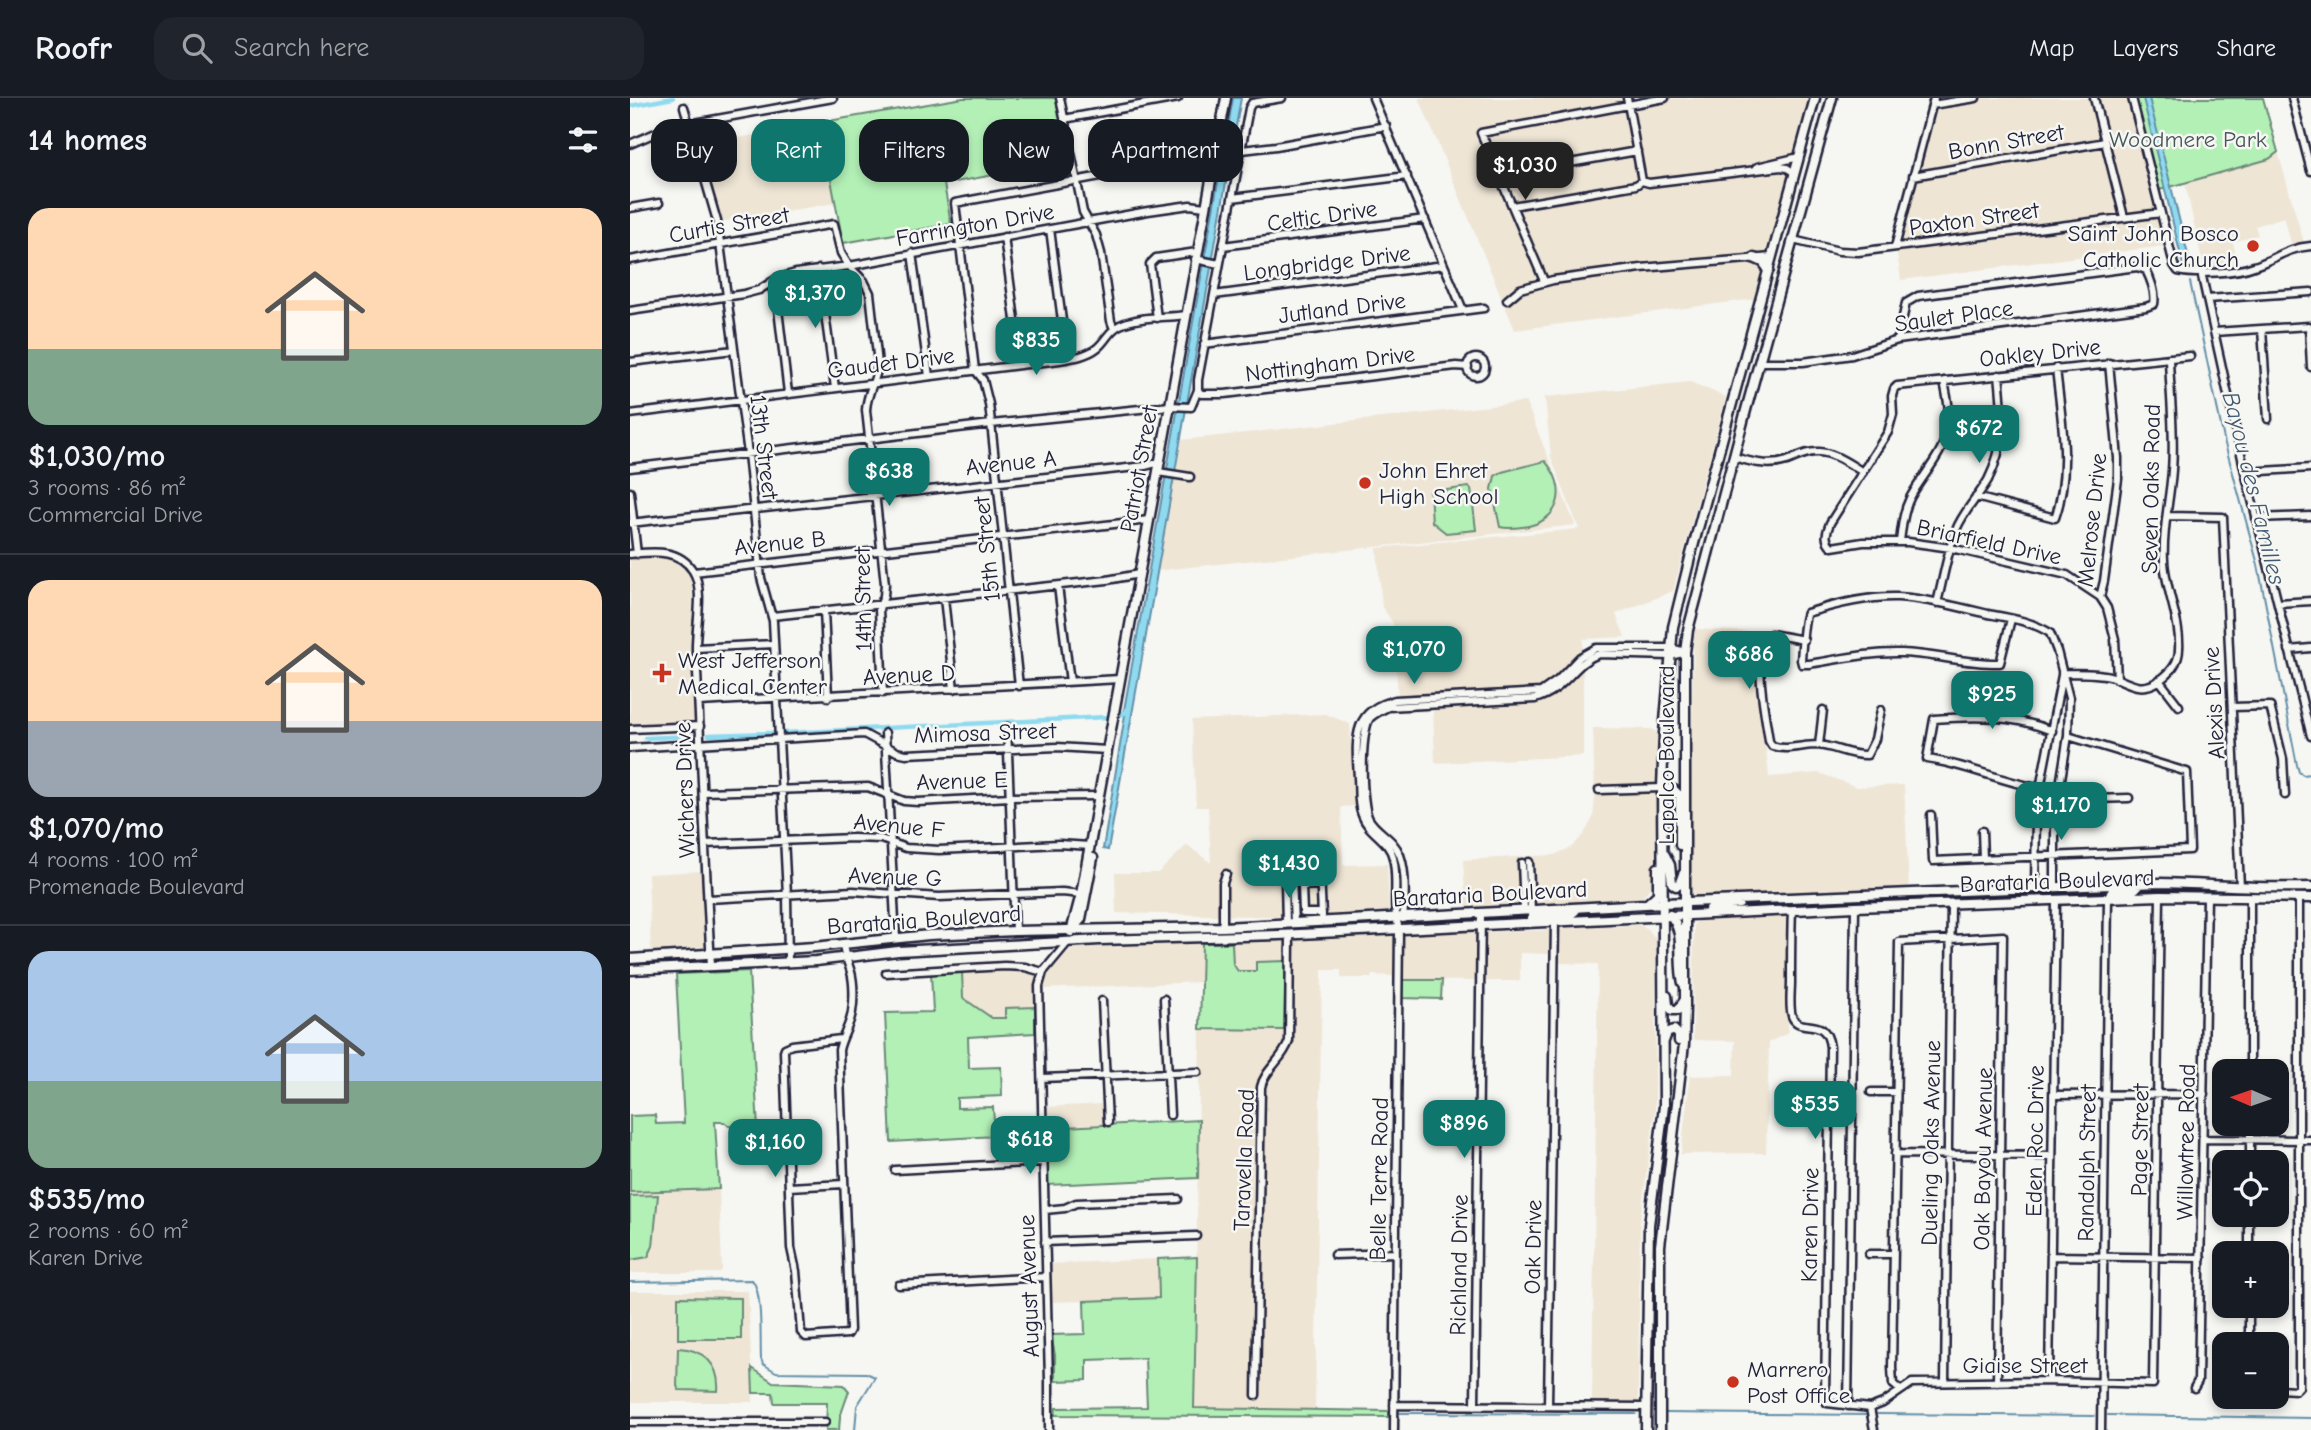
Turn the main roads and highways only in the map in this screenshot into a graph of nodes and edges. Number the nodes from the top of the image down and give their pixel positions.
1 (1226, 98) edge
2 (1825, 98) edge
3 (1832, 98) edge
4 (1816, 99) edge
5 (1823, 131) junction
6 (1793, 240) junction
7 (1776, 246) junction
8 (1772, 257) junction
9 (1754, 258) road end
10 (1769, 270) junction
11 (1780, 288) junction
12 (1749, 345) junction
13 (1764, 345) junction
14 (1759, 364) junction
15 (1737, 388) junction
16 (1751, 392) junction
17 (1737, 444) junction
18 (1721, 447) junction
19 (1707, 496) junction
20 (1723, 500) junction
21 (1700, 522) junction
22 (1716, 526) junction
23 (1675, 617) junction
24 (1688, 630) junction
25 (1662, 788) junction
26 (1663, 805) junction
27 (1680, 832) junction
28 (1090, 846) junction
29 (1666, 857) junction
30 (1685, 865) junction
31 (2138, 884) junction
32 (2240, 887) junction
33 (2311, 887) edge
34 (2055, 888) junction
35 (2275, 889) junction
36 (1972, 891) junction
37 (1951, 892) junction
38 (1867, 895) junction
39 (1854, 896) junction
40 (2209, 896) junction
41 (1794, 898) junction
42 (1805, 898) junction
43 (2108, 898) junction
44 (2250, 898) junction
45 (2311, 898) edge
46 (1744, 900) junction
47 (2034, 901) junction
48 (1686, 902) junction
49 (1643, 904) junction
50 (1951, 904) junction
51 (1930, 905) junction
52 (1855, 907) junction
53 (1665, 908) junction
54 (1842, 908) junction
55 (1577, 909) junction
56 (1528, 910) junction
57 (1792, 910) junction
58 (1781, 911) junction
59 (1083, 912) junction
60 (1709, 914) junction
61 (1687, 915) junction
62 (1595, 919) junction
63 (1304, 922) junction
64 (1519, 923) junction
65 (1530, 923) junction
66 (1290, 924) junction
67 (1096, 929) junction
68 (1071, 930) junction
69 (1290, 934) junction
70 (1279, 935) junction
71 (1068, 942) junction
72 (1664, 942) junction
73 (1679, 951) junction
74 (630, 959) edge
75 (1664, 969) junction
76 (630, 970) edge
77 (1685, 993) junction
78 (1663, 1044) junction
79 (1680, 1075) junction
80 (1647, 1324) junction
81 (1660, 1362) junction
82 (1647, 1390) junction
83 (1649, 1430) edge
84 (1660, 1430) edge

1 - 28 main road, Patriot Street
2 - 5 main road
3 - 5 main road, Lapalco Boulevard
4 - 7 main road, Lapalco Boulevard
5 - 6 main road, Lapalco Boulevard
6 - 7 main road
6 - 11 main road, Lapalco Boulevard
7 - 8 main road, Lapalco Boulevard
8 - 10 main road, Lapalco Boulevard
8 - 11 main road
9 - 10 main road
10 - 12 main road, Lapalco Boulevard
11 - 13 main road, Lapalco Boulevard
12 - 13 main road
12 - 14 main road
12 - 15 main road, Lapalco Boulevard
13 - 14 main road, Lapalco Boulevard
14 - 16 main road, Lapalco Boulevard
15 - 16 main road
15 - 18 main road, Lapalco Boulevard
16 - 17 main road, Lapalco Boulevard
17 - 18 main road
17 - 20 main road, Lapalco Boulevard
18 - 19 main road, Lapalco Boulevard
19 - 20 main road
19 - 21 main road, Lapalco Boulevard
20 - 22 main road, Lapalco Boulevard
21 - 22 main road
21 - 23 main road, Lapalco Boulevard
22 - 24 main road, Lapalco Boulevard
23 - 24 main road
23 - 25 main road, Lapalco Boulevard
24 - 30 main road, Lapalco Boulevard
25 - 26 main road, Lapalco Boulevard
25 - 27 main road
26 - 27 main road
26 - 29 main road, Lapalco Boulevard
27 - 30 main road
28 - 59 main road, Patriot Street
28 - 68 main road, Patriot Street
29 - 30 main road
29 - 49 main road
29 - 53 main road, Lapalco Boulevard
30 - 48 main road, Lapalco Boulevard
31 - 32 main road, Barataria Boulevard
31 - 34 main road, Barataria Boulevard
31 - 43 main road
32 - 35 main road, Barataria Boulevard
32 - 40 main road
33 - 35 main road, Barataria Boulevard
34 - 36 main road, Barataria Boulevard
34 - 47 main road
35 - 44 main road
36 - 37 main road, Barataria Boulevard
36 - 50 main road
37 - 38 main road, Barataria Boulevard
37 - 51 main road
38 - 39 main road, Barataria Boulevard
38 - 52 main road
39 - 42 main road, Barataria Boulevard
39 - 54 main road
40 - 43 main road, Barataria Boulevard
40 - 44 main road, Barataria Boulevard
41 - 42 main road, Barataria Boulevard
41 - 46 main road, Barataria Boulevard
41 - 58 main road
42 - 57 main road
43 - 47 main road, Barataria Boulevard
44 - 45 main road, Barataria Boulevard
46 - 48 main road, Barataria Boulevard
46 - 60 main road
47 - 50 main road, Barataria Boulevard
48 - 53 main road, Barataria Boulevard
48 - 61 main road, Lapalco Boulevard
49 - 53 main road, Barataria Boulevard
49 - 55 main road, Barataria Boulevard
49 - 62 main road
50 - 51 main road, Barataria Boulevard
51 - 52 main road, Barataria Boulevard
52 - 54 main road, Barataria Boulevard
53 - 61 main road
53 - 62 main road, Barataria Boulevard
53 - 72 main road, Lapalco Boulevard
53 - 73 main road
54 - 57 main road, Barataria Boulevard
55 - 56 main road, Barataria Boulevard
55 - 65 main road
56 - 63 main road, Barataria Boulevard
56 - 64 main road
57 - 58 main road, Barataria Boulevard
58 - 60 main road, Barataria Boulevard
59 - 67 main road
59 - 68 main road, Patriot Street
60 - 61 main road, Barataria Boulevard
61 - 77 main road, Lapalco Boulevard
62 - 65 main road, Barataria Boulevard
63 - 66 main road, Barataria Boulevard
63 - 69 main road
64 - 65 main road, Barataria Boulevard
64 - 69 main road, Barataria Boulevard
66 - 67 main road, Barataria Boulevard
66 - 70 main road
67 - 68 main road, Barataria Boulevard
68 - 71 main road, Patriot Street
68 - 74 main road, Barataria Boulevard
69 - 70 main road, Barataria Boulevard
70 - 71 main road, Barataria Boulevard
71 - 76 main road, Barataria Boulevard
72 - 73 main road
72 - 75 main road, Lapalco Boulevard
73 - 77 main road
75 - 77 main road
75 - 78 main road, Lapalco Boulevard
77 - 79 main road, Lapalco Boulevard
78 - 79 main road
78 - 80 main road, Lapalco Boulevard
79 - 81 main road, Lapalco Boulevard
80 - 81 main road
80 - 82 main road, Lapalco Boulevard
81 - 84 main road, Lapalco Boulevard
82 - 83 main road, Lapalco Boulevard
82 - 83 main road

